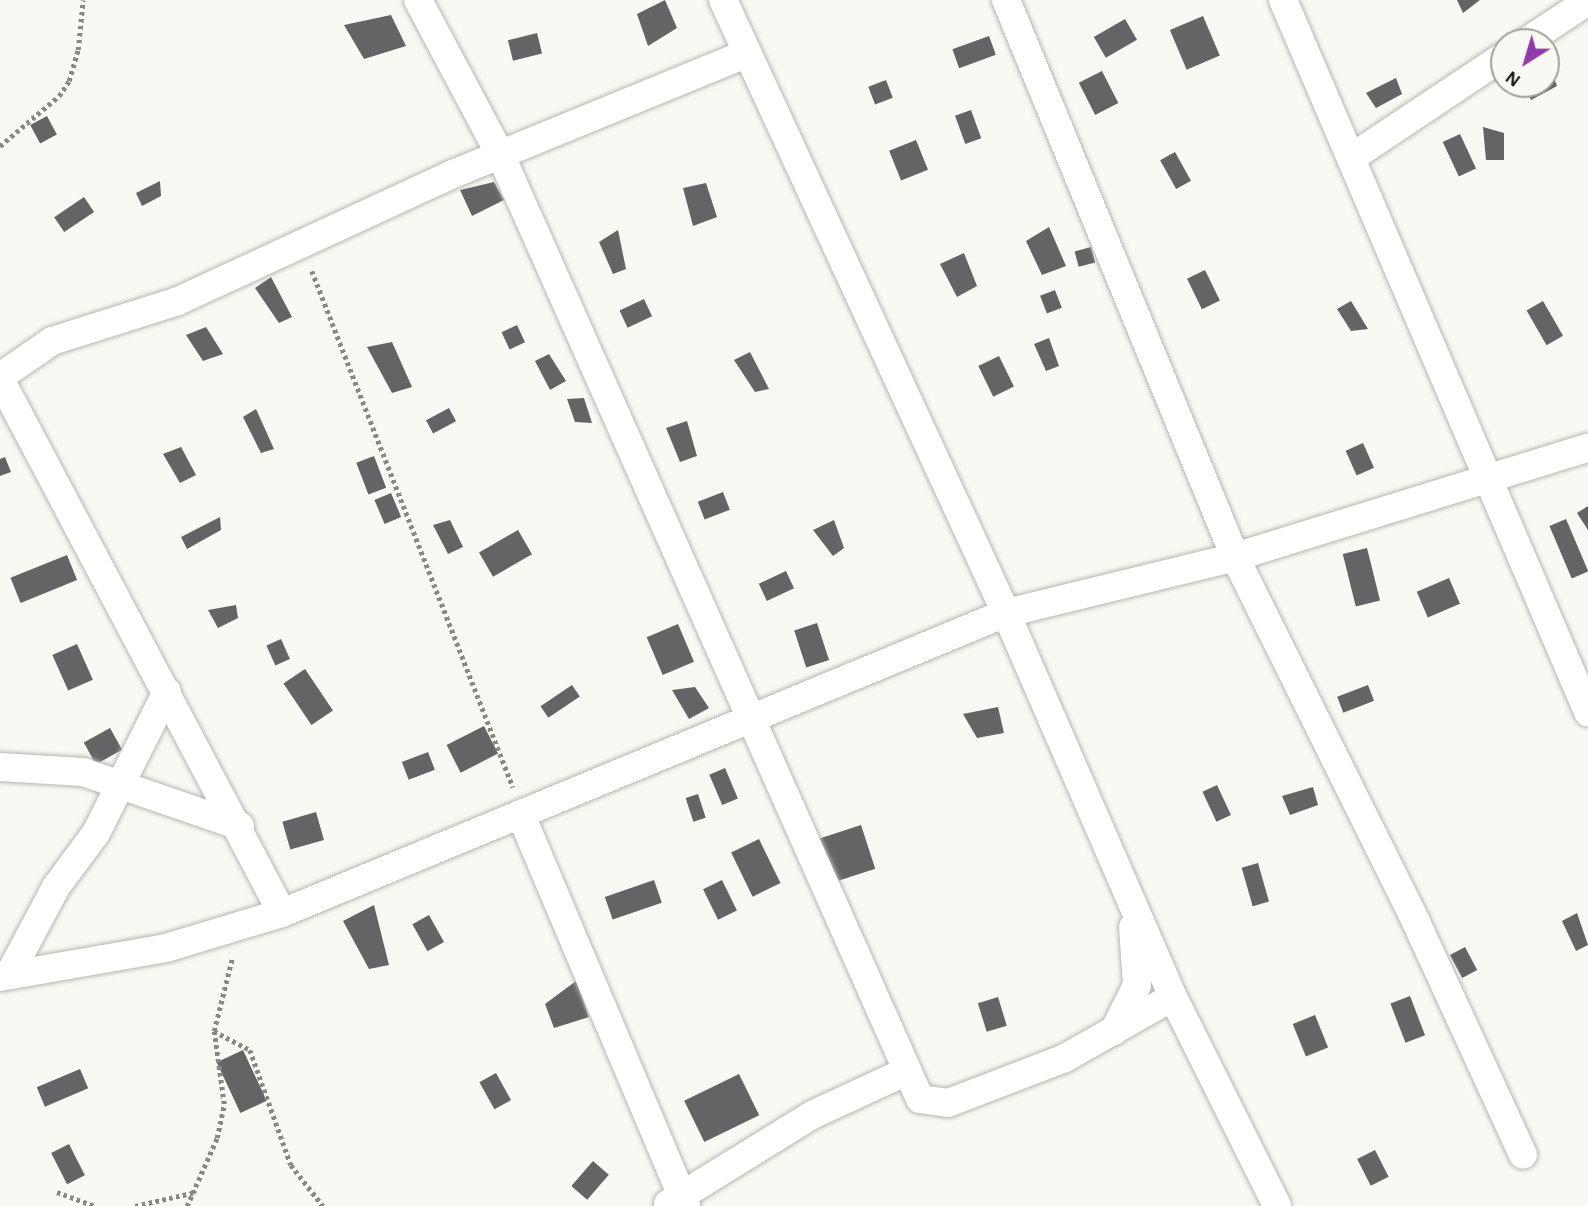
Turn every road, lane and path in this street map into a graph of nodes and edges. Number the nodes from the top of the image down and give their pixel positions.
1 (83, 0) edge
2 (418, 0) edge
3 (723, 0) edge
4 (1006, 0) edge
5 (1283, 0) edge
6 (1588, 1) edge
7 (1547, 28) edge
8 (745, 54) junction
9 (1490, 66) edge
10 (0, 146) edge
11 (501, 156) junction
12 (1351, 158) junction
13 (303, 247) junction
14 (0, 378) edge
15 (1588, 448) edge
16 (1490, 480) junction
17 (1235, 557) junction
18 (1006, 613) junction
19 (167, 692) junction
20 (1588, 712) edge
21 (751, 718) junction
22 (0, 767) edge
23 (120, 788) junction
24 (521, 815) junction
25 (240, 826) junction
26 (1128, 897) junction
27 (282, 913) junction
28 (242, 921) junction
29 (4, 976) edge
30 (1173, 997) junction
31 (214, 1031) junction
32 (1110, 1036) junction
33 (907, 1071) junction
34 (1524, 1155) dead end
35 (57, 1192) dead end
36 (197, 1192) junction
37 (677, 1202) edge
38 (95, 1206) edge
39 (135, 1206) edge
40 (187, 1206) edge
41 (323, 1206) edge
42 (1277, 1206) edge

1 - 10 path
2 - 11 street
3 - 8 street
4 - 17 street
5 - 12 street
6 - 7 street
8 - 11 street
8 - 18 street
9 - 12 street
11 - 13 street
11 - 21 street
12 - 16 street
13 - 14 street
13 - 24 path
14 - 19 street
15 - 16 street
16 - 17 street
16 - 20 street
17 - 18 street
17 - 34 street
18 - 21 street
18 - 26 street
19 - 23 street
19 - 25 street
21 - 24 street
21 - 33 street
22 - 23 street
23 - 25 street
23 - 29 street
24 - 27 street
24 - 37 street
25 - 27 street
26 - 30 street
26 - 32 street
27 - 28 street
28 - 29 street
28 - 31 path
30 - 32 street
30 - 42 street
31 - 36 path
31 - 41 path
32 - 33 street
33 - 37 street
35 - 38 path
36 - 39 path
36 - 40 path

